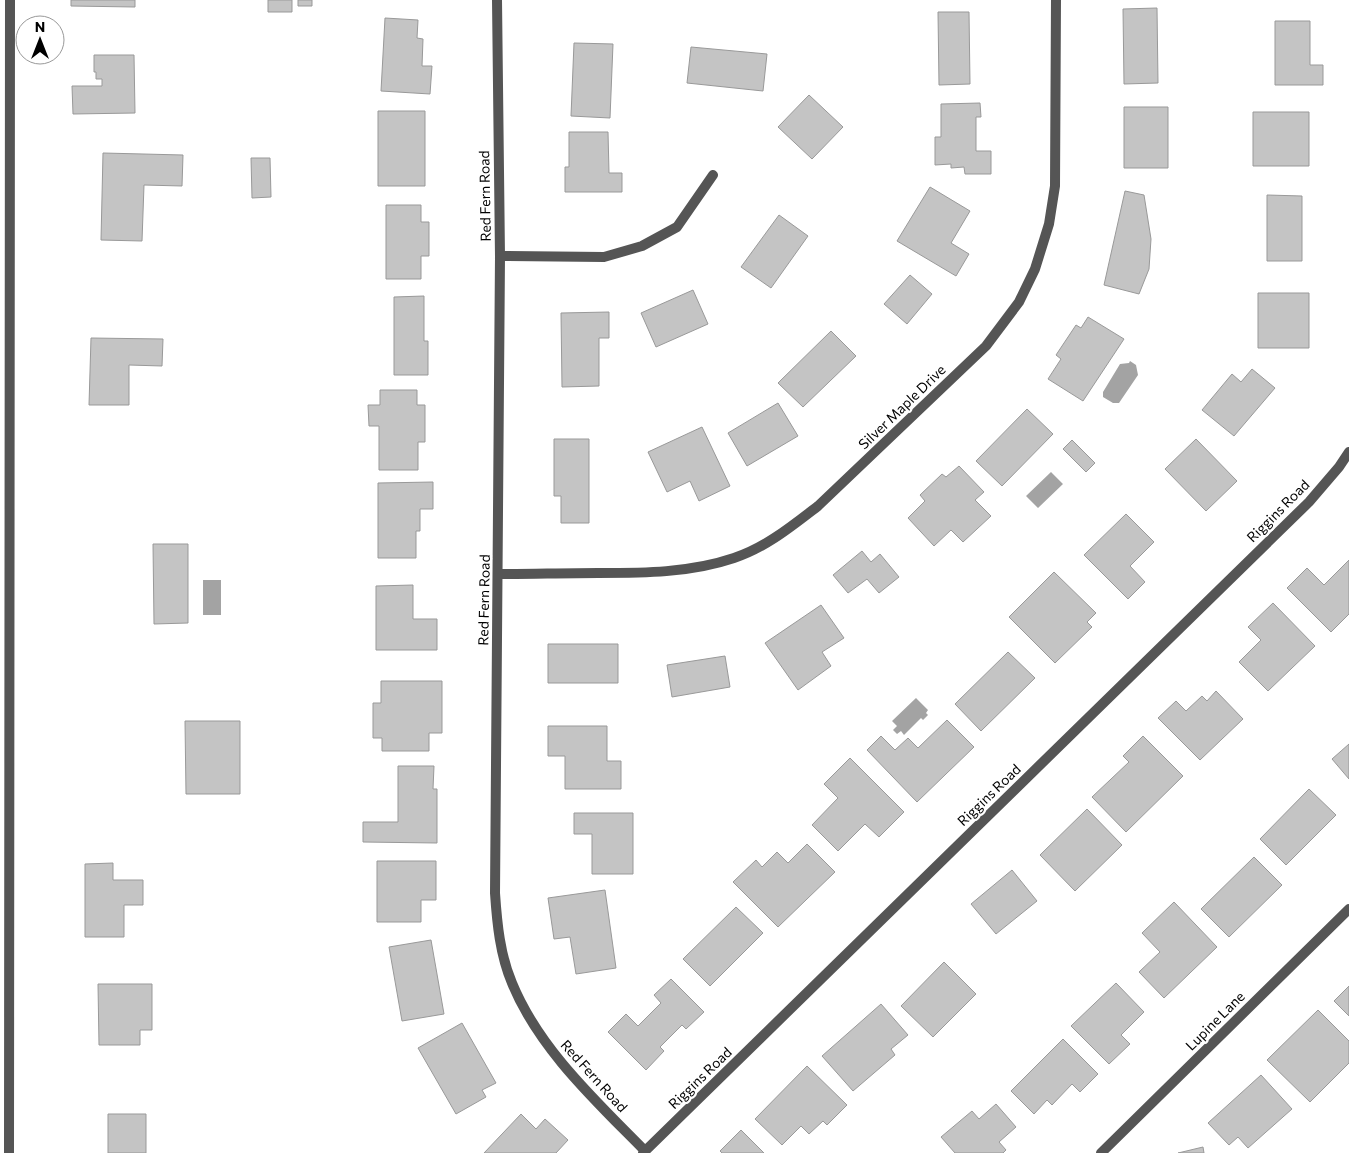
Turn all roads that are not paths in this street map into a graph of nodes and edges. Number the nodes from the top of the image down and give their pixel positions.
1 (10, 0) edge
2 (497, 0) edge
3 (1056, 0) edge
4 (714, 175) dead end
5 (500, 256) junction
6 (1349, 452) edge
7 (498, 574) junction
8 (5, 620) edge
9 (1349, 908) edge
10 (644, 1152) edge
11 (9, 1153) edge
12 (1101, 1153) edge

1 - 8 street
2 - 5 street, Red Fern Road
3 - 7 street, Silver Maple Drive
4 - 5 street
5 - 7 street, Red Fern Road
6 - 10 street, Riggins Road
7 - 10 street, Red Fern Road
8 - 11 street
9 - 12 street, Lupine Lane

